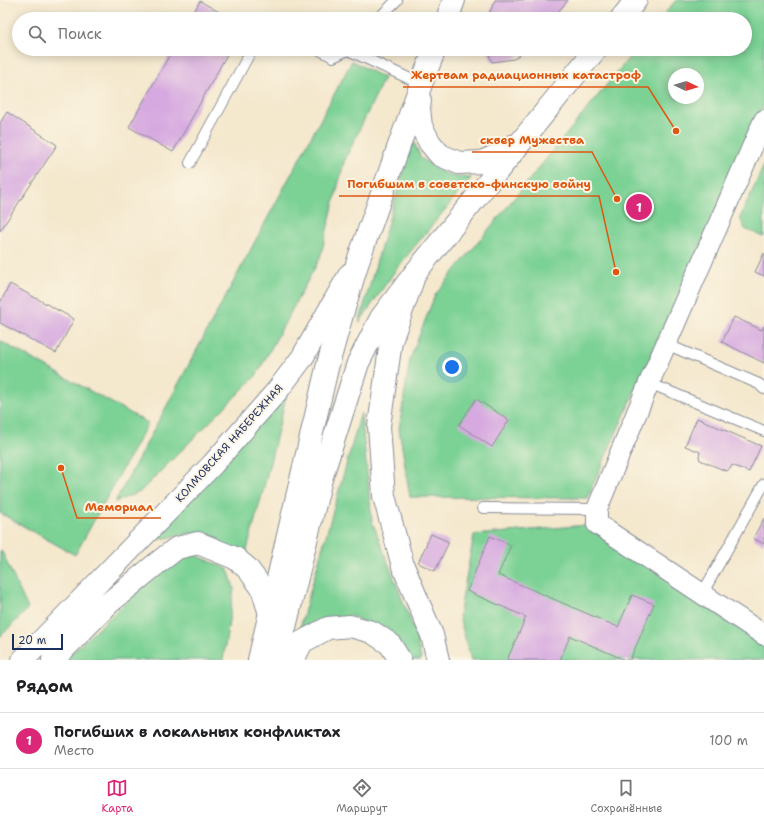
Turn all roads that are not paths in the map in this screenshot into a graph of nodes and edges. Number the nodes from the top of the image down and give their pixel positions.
1 (397, 0) edge
2 (454, 0) edge
3 (636, 0) edge
4 (385, 12) edge
5 (450, 12) edge
6 (627, 12) edge
7 (248, 56) edge
8 (363, 56) edge
9 (432, 56) edge
10 (590, 56) edge
11 (421, 84) junction
12 (764, 120) edge
13 (524, 138) junction
14 (190, 163) dead end
15 (359, 258) junction
16 (415, 273) junction
17 (666, 344) junction
18 (649, 383) junction
19 (764, 389) edge
20 (764, 431) edge
21 (764, 484) edge
22 (483, 508) dead end
23 (597, 509) junction
24 (702, 594) junction
25 (270, 614) junction
26 (764, 635) edge
27 (289, 658) edge
28 (24, 660) edge
29 (53, 660) edge
30 (259, 660) edge
31 (400, 660) edge
32 (438, 660) edge

1 - 4 lane
2 - 5 main road
3 - 6 main road
7 - 14 lane
8 - 11 lane
9 - 11 main road
10 - 13 main road
11 - 13 main road
11 - 15 main road
12 - 17 street
13 - 16 main road
15 - 25 main road
15 - 28 main road, КОЛМОВСКАЯ НАБЕРЕЖНАЯ
16 - 27 main road
16 - 32 main road
17 - 18 street
17 - 19 lane
18 - 20 lane
18 - 23 street
21 - 24 lane
22 - 23 lane
23 - 24 street
24 - 26 street
25 - 29 main road
25 - 30 main road
27 - 31 main road

